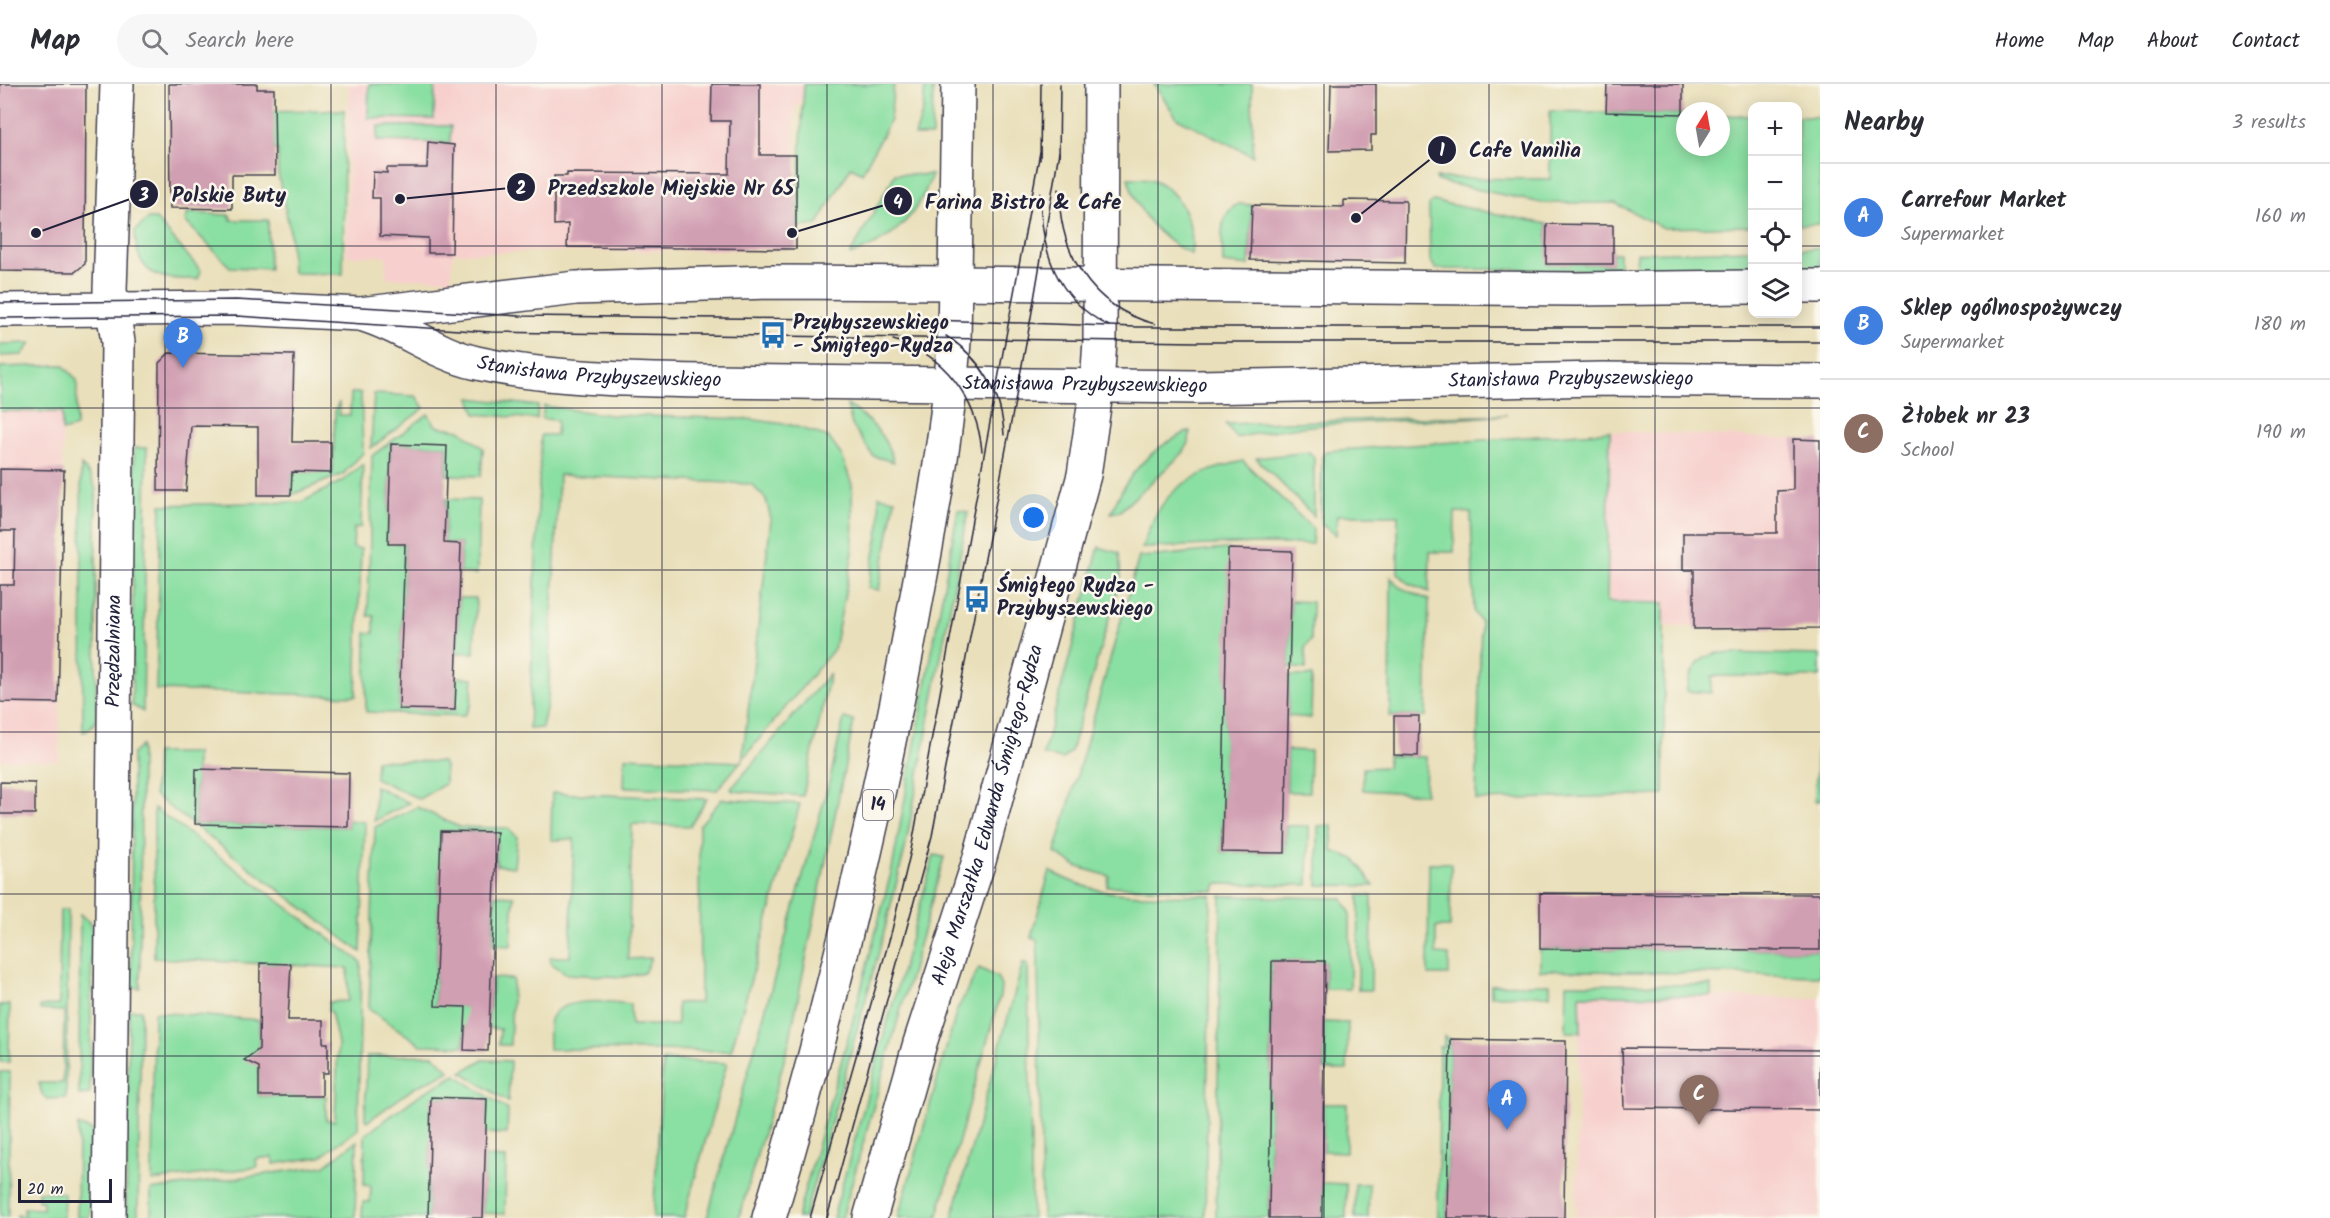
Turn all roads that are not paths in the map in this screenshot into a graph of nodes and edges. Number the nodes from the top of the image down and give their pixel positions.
1 (117, 84) edge
2 (958, 84) edge
3 (1101, 84) edge
4 (955, 283) junction
5 (1100, 284) junction
6 (1802, 286) edge
7 (1820, 286) edge
8 (1748, 287) edge
9 (113, 309) junction
10 (0, 310) edge
11 (360, 314) junction
12 (1820, 381) edge
13 (951, 384) junction
14 (1097, 386) junction
15 (109, 1218) edge
16 (769, 1218) edge
17 (870, 1218) edge

1 - 9 main road, Przędzalniana
2 - 4 main road, 14
3 - 5 main road, Aleja Marszałka Edwarda Śmigłego-Rydza
4 - 5 main road, Stanisława Przybyszewskiego
4 - 11 main road, Stanisława Przybyszewskiego
4 - 13 main road, 14
5 - 8 main road, Stanisława Przybyszewskiego
5 - 14 main road, Aleja Marszałka Edwarda Śmigłego-Rydza
6 - 7 main road
9 - 10 main road, Stanisława Przybyszewskiego
9 - 11 main road, Stanisława Przybyszewskiego
9 - 15 main road, Przędzalniana
11 - 13 main road, Stanisława Przybyszewskiego
12 - 14 main road, Stanisława Przybyszewskiego
13 - 14 main road, Stanisława Przybyszewskiego
13 - 16 main road, 14
14 - 17 main road, Aleja Marszałka Edwarda Śmigłego-Rydza

